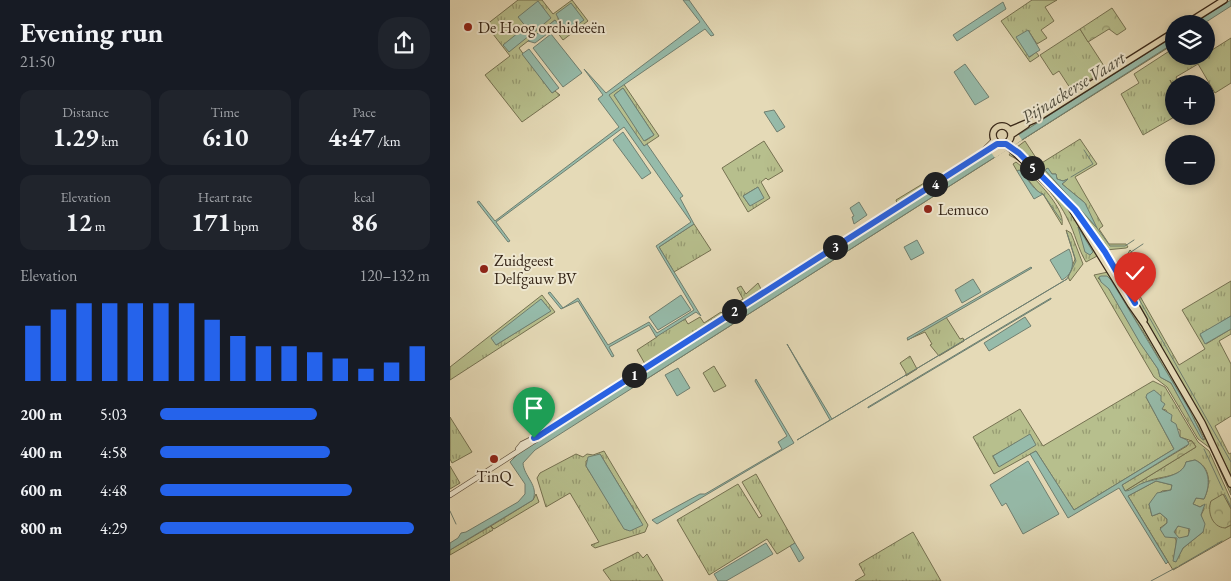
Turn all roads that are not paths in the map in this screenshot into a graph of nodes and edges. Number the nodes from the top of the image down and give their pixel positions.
1 (1224, 0) edge
2 (1200, 15) edge
3 (1165, 38) edge
4 (1007, 141) junction
5 (1231, 482) edge
6 (450, 495) edge

1 - 2 main road
3 - 4 main road
4 - 5 main road
4 - 6 street

